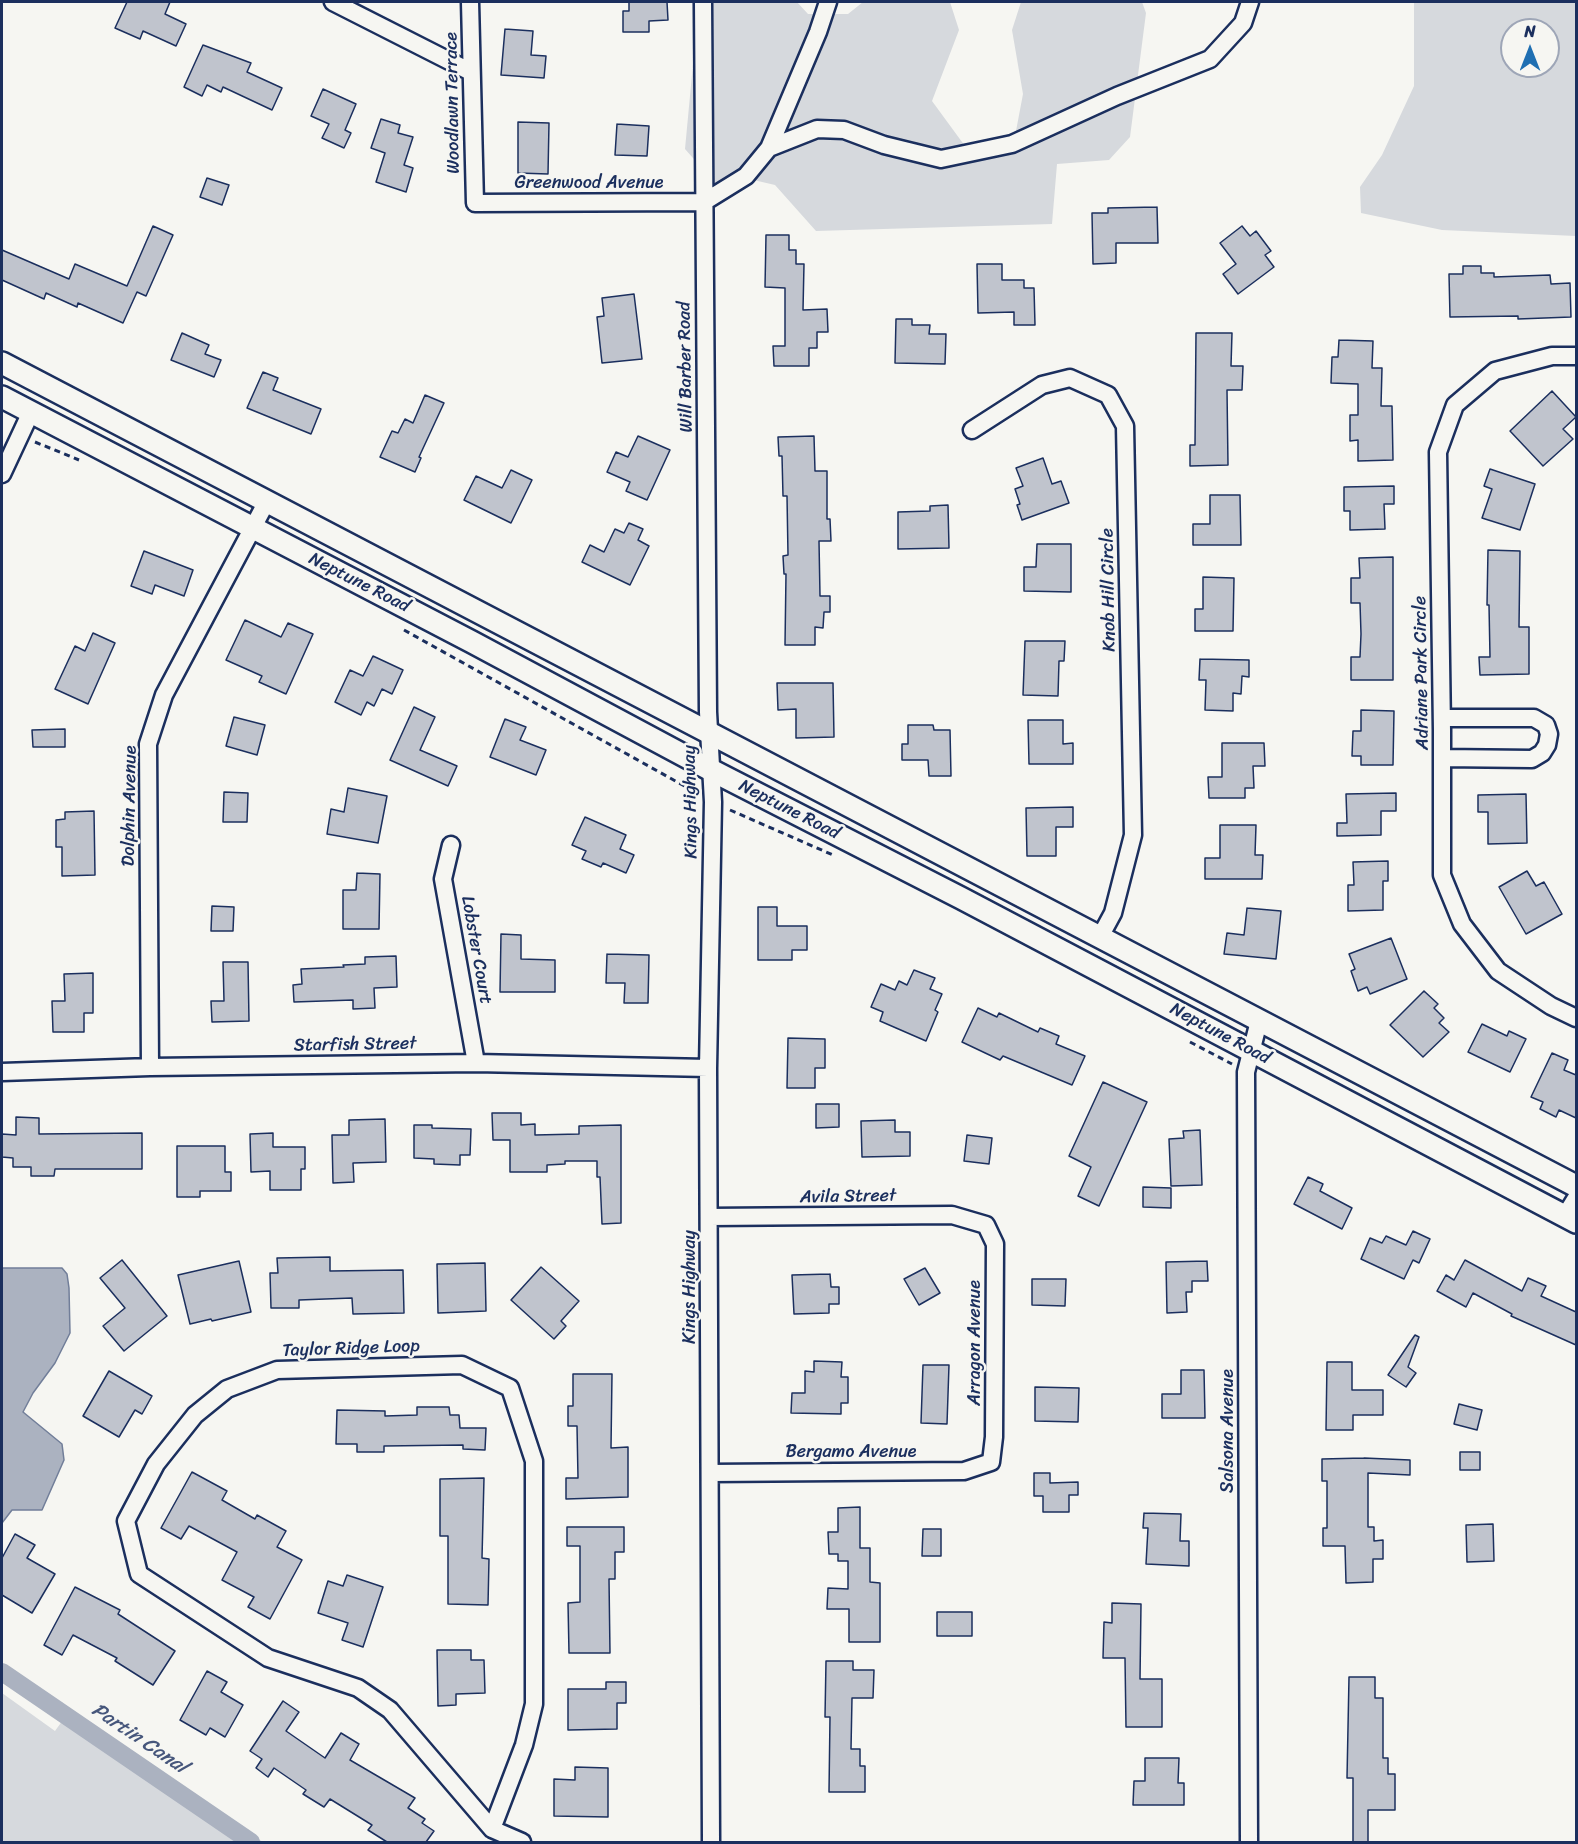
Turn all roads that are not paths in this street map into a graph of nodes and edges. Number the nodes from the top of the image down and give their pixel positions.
1 (333, 2) edge
2 (470, 2) edge
3 (703, 2) edge
4 (828, 2) edge
5 (1250, 2) edge
6 (471, 72) junction
7 (769, 148) junction
8 (704, 202) junction
9 (475, 203) joint
10 (1576, 356) edge
11 (2, 363) edge
12 (2, 397) edge
13 (31, 412) junction
14 (972, 430) dead end
15 (2, 474) edge
16 (267, 501) junction
17 (253, 529) junction
18 (1442, 718) junction
19 (710, 732) junction
20 (1442, 758) junction
21 (711, 770) junction
22 (451, 844) dead end
23 (1100, 937) junction
24 (1576, 1018) edge
25 (1259, 1022) junction
26 (1251, 1051) junction
27 (477, 1063) junction
28 (150, 1067) junction
29 (708, 1068) junction
30 (2, 1072) edge
31 (1576, 1186) edge
32 (1573, 1212) edge
33 (710, 1218) junction
34 (986, 1226) joint
35 (991, 1462) joint
36 (710, 1473) junction
37 (492, 1829) junction
38 (522, 1842) edge
39 (711, 1842) edge
40 (1249, 1842) edge

1 - 6 street
2 - 6 street, Woodlawn Terrace
3 - 8 street, Will Barber Road
4 - 7 street
5 - 7 street
6 - 9 street, Woodlawn Terrace
7 - 8 street
8 - 9 street, Greenwood Avenue
8 - 19 street, Will Barber Road
10 - 18 street, Adriane Park Circle
11 - 16 main road, Neptune Road
12 - 13 main road, Neptune Road
13 - 15 street
13 - 17 main road, Neptune Road
14 - 23 street, Knob Hill Circle
16 - 17 street, Dolphin Avenue
16 - 19 main road, Neptune Road
17 - 21 main road, Neptune Road
17 - 28 street, Dolphin Avenue
18 - 20 street, Adriane Park Circle
18 - 20 street
19 - 21 street, Kings Highway
19 - 23 main road, Neptune Road
20 - 24 street, Adriane Park Circle
21 - 26 main road, Neptune Road
21 - 29 street, Kings Highway
22 - 27 street, Lobster Court
23 - 25 main road, Neptune Road
25 - 26 street, Salsona Avenue
25 - 31 main road, Neptune Road
26 - 32 main road, Neptune Road
26 - 40 street, Salsona Avenue
27 - 28 street, Starfish Street
27 - 29 street, Starfish Street
28 - 30 street, Starfish Street
29 - 33 street, Kings Highway
33 - 34 street, Avila Street
33 - 36 street, Kings Highway
34 - 35 street, Arragon Avenue
35 - 36 street, Bergamo Avenue
36 - 39 street, Kings Highway
37 - 37 street, Taylor Ridge Loop
37 - 38 street, Taylor Ridge Loop

